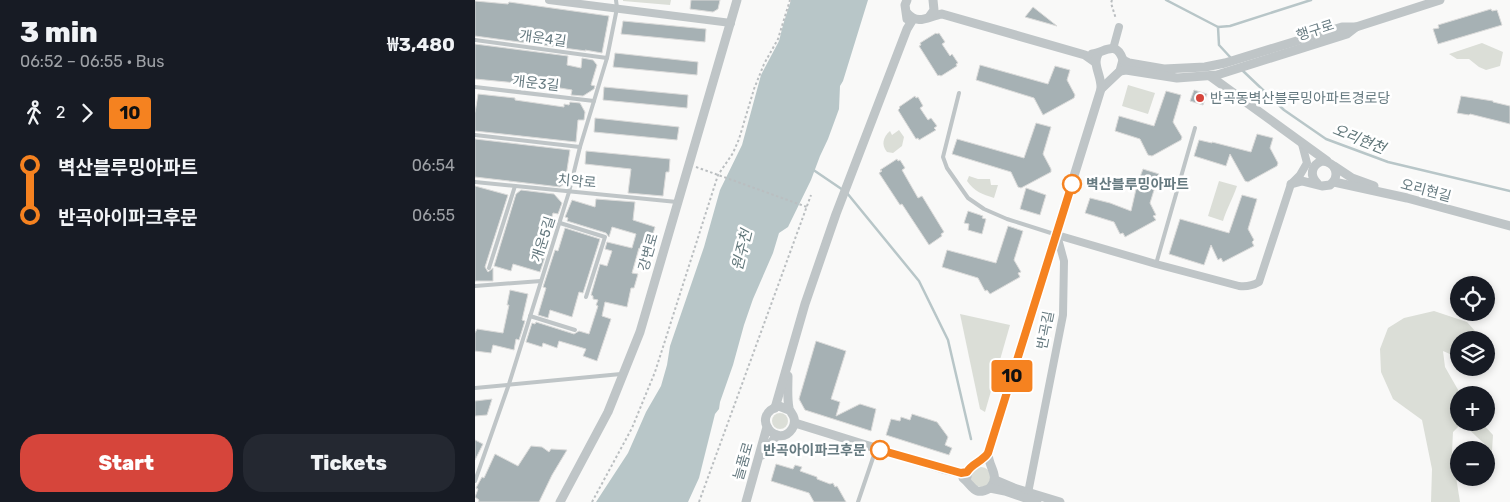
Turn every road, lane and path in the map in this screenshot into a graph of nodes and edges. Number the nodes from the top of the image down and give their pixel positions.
1 (549, 0) edge
2 (737, 0) edge
3 (790, 0) edge
4 (907, 0) edge
5 (933, 0) edge
6 (1440, 0) edge
7 (1112, 2) edge
8 (616, 4) edge
9 (941, 14) junction
10 (910, 16) junction
11 (929, 17) junction
12 (731, 24) junction
13 (1119, 27) joint
14 (1356, 27) junction
15 (475, 40) edge
16 (1113, 49) junction
17 (607, 58) junction
18 (1123, 60) junction
19 (1097, 62) junction
20 (1117, 73) junction
21 (1213, 75) junction
22 (475, 87) edge
23 (1101, 88) junction
24 (959, 92) dead end
25 (594, 101) junction
26 (1195, 128) dead end
27 (475, 134) edge
28 (1302, 144) junction
29 (581, 147) junction
30 (689, 164) junction
31 (1330, 164) junction
32 (1310, 166) junction
33 (718, 175) junction
34 (475, 182) edge
35 (1334, 182) junction
36 (1291, 184) junction
37 (1318, 184) junction
38 (515, 186) junction
39 (569, 192) junction
40 (811, 195) dead end
41 (1407, 198) junction
42 (677, 202) junction
43 (807, 208) junction
44 (560, 223) junction
45 (1510, 226) edge
46 (1057, 235) junction
47 (1156, 264) junction
48 (489, 268) dead end
49 (541, 281) junction
50 (475, 286) edge
51 (586, 297) dead end
52 (530, 316) junction
53 (575, 330) dead end
54 (787, 368) junction
55 (624, 374) junction
56 (509, 384) junction
57 (475, 388) edge
58 (775, 408) junction
59 (789, 410) junction
60 (795, 423) junction
61 (767, 427) junction
62 (777, 435) junction
63 (877, 449) junction
64 (988, 453) junction
65 (758, 459) junction
66 (977, 463) junction
67 (990, 466) junction
68 (967, 477) junction
69 (995, 480) junction
70 (475, 481) edge
71 (990, 488) junction
72 (1027, 498) edge
73 (560, 502) edge
74 (592, 502) edge
75 (699, 502) edge
76 (746, 502) edge
77 (857, 502) edge
78 (1037, 502) edge
79 (1060, 502) edge

1 - 8 street
2 - 12 street, 강변로
3 - 33 path
4 - 10 street
5 - 9 street
5 - 11 street
6 - 14 street, 행구로
7 - 13 path
8 - 12 street
8 - 17 lane, 개운5길
9 - 11 street
9 - 19 street
10 - 11 street
10 - 54 street
12 - 30 street, 강변로
13 - 16 street
14 - 18 street, 행구로
14 - 21 street, 행구로
15 - 17 lane, 개운4길
16 - 18 street
16 - 19 street
17 - 25 lane, 개운5길
18 - 20 street
19 - 20 street
19 - 23 street
20 - 21 street
20 - 23 street
21 - 28 street
22 - 25 lane, 개운3길
23 - 46 street
24 - 46 lane
25 - 29 lane, 개운5길
26 - 47 lane
27 - 29 lane
28 - 31 street
28 - 32 street
29 - 39 lane, 개운5길
30 - 33 path
30 - 42 street, 강변로
31 - 32 street
31 - 35 street
31 - 41 street
32 - 36 street
32 - 37 street
33 - 43 path
33 - 74 path
34 - 38 lane, 치악로
35 - 37 street
35 - 41 street, 오리현길
36 - 37 street
36 - 47 street
38 - 39 lane, 치악로
38 - 48 lane
39 - 42 lane, 치악로
39 - 44 lane, 개운5길
40 - 43 path
41 - 45 street, 오리현길
42 - 55 street, 강변로
43 - 75 path
44 - 49 lane, 개운5길
44 - 51 lane
46 - 47 street
46 - 64 street
46 - 72 street, 반곡길
49 - 50 lane
49 - 52 lane, 개운5길
52 - 53 lane
52 - 56 lane, 개운5길
54 - 58 street
54 - 59 street
55 - 56 lane
55 - 73 street, 강변로
56 - 57 lane
56 - 70 lane, 개운5길
58 - 59 street
58 - 61 street
59 - 60 street
60 - 62 street
60 - 63 street
61 - 62 street
61 - 65 street, 늘품로
62 - 65 street
63 - 68 street
63 - 77 lane
64 - 66 street
64 - 67 street
65 - 76 street, 늘품로
66 - 67 street
66 - 68 street
67 - 69 street
68 - 71 street
69 - 71 street
69 - 72 street
71 - 72 street
72 - 78 street
72 - 79 street

